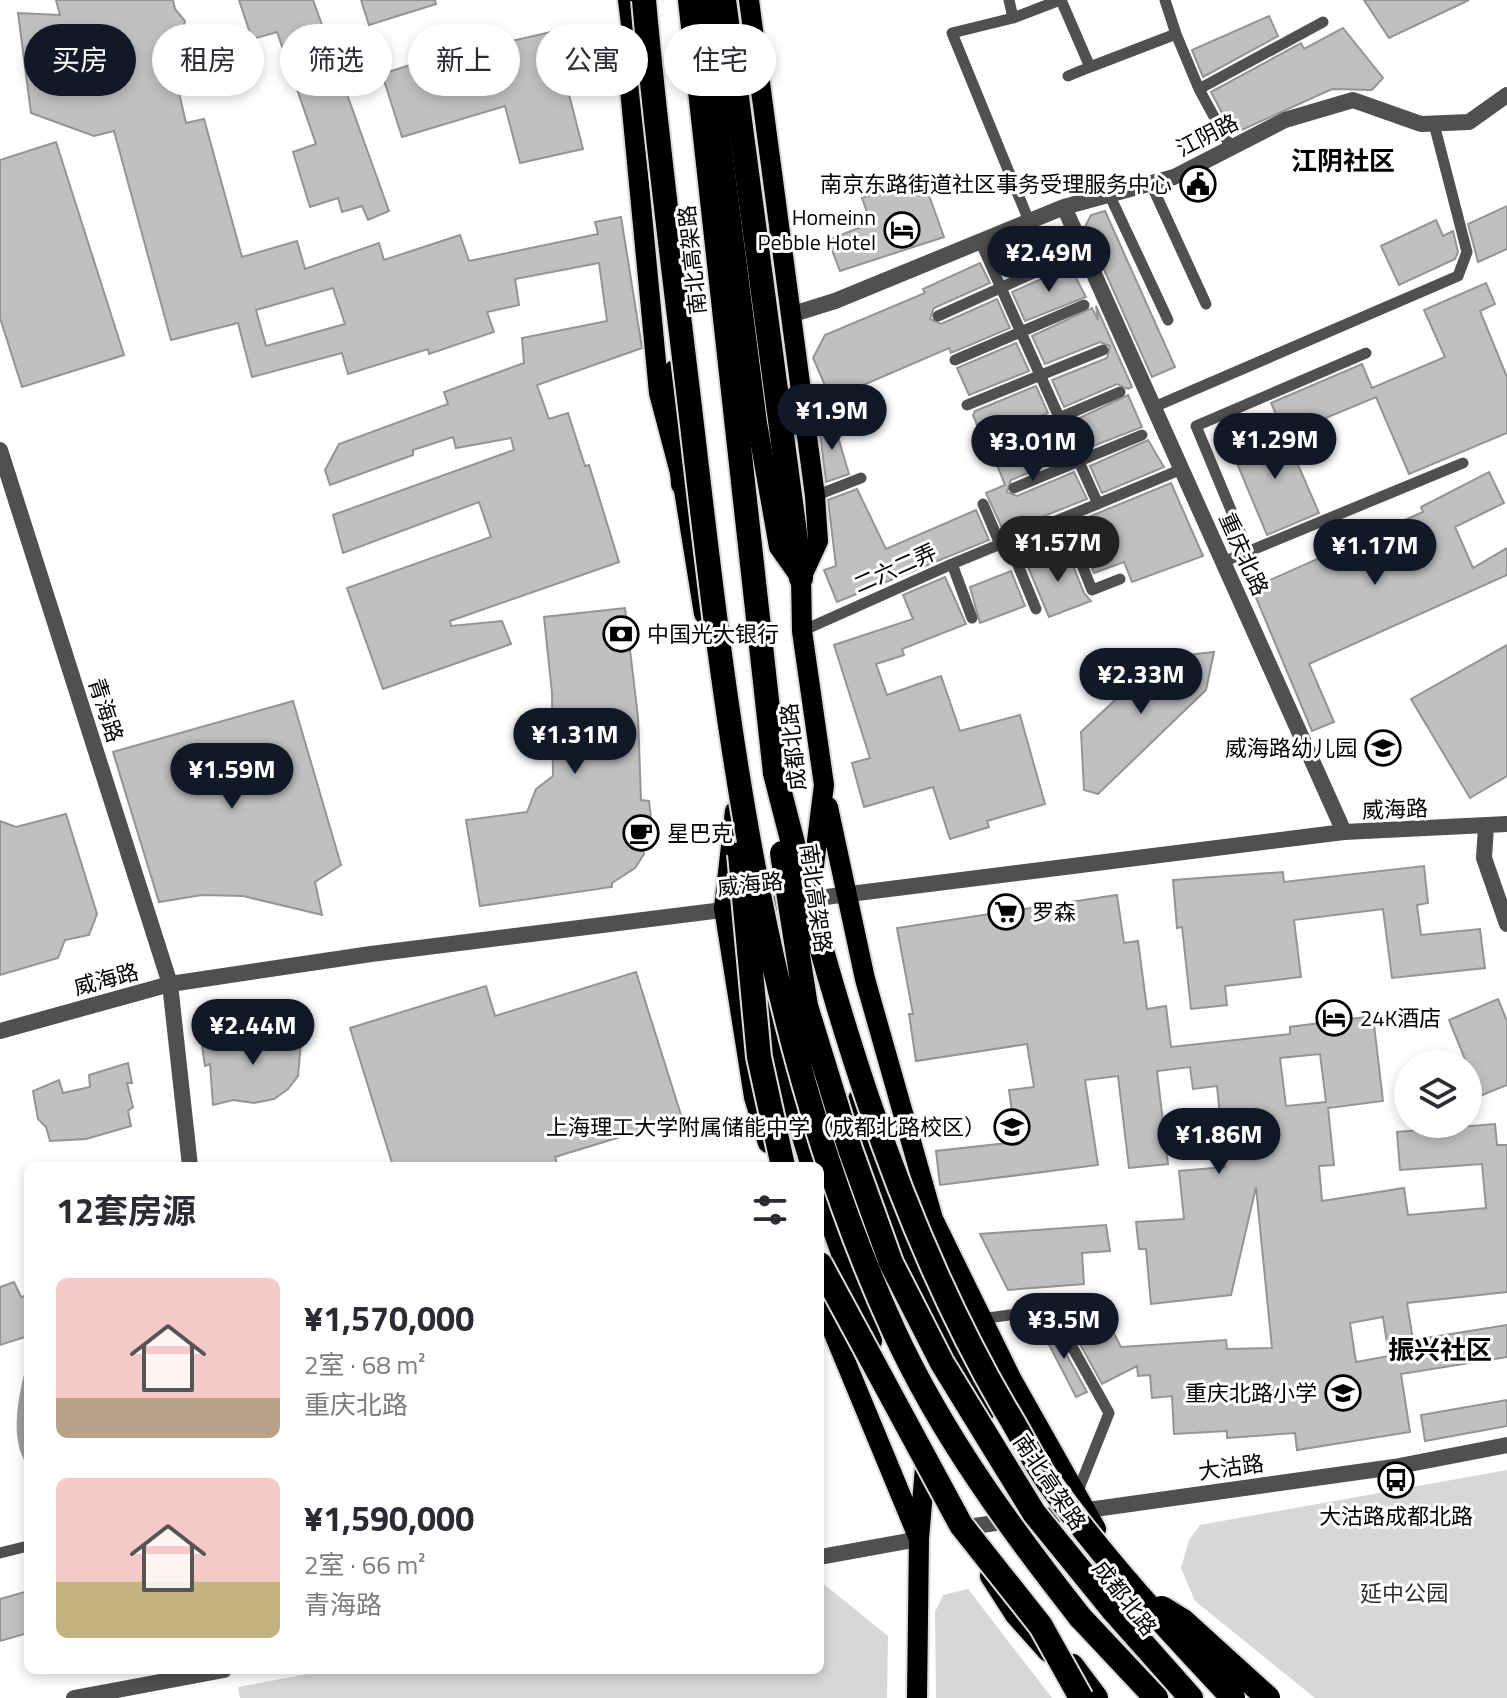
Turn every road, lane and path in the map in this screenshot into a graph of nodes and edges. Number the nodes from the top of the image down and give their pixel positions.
1 (622, 0) edge
2 (630, 0) edge
3 (643, 0) edge
4 (690, 0) edge
5 (703, 0) edge
6 (724, 0) edge
7 (749, 0) edge
8 (1009, 0) edge
9 (1060, 0) edge
10 (1165, 0) edge
11 (1013, 18) junction
12 (1323, 22) dead end
13 (1176, 34) junction
14 (1090, 67) junction
15 (1068, 76) dead end
16 (1199, 89) junction
17 (1507, 95) edge
18 (1434, 124) junction
19 (1231, 148) junction
20 (1140, 183) junction
21 (1109, 194) junction
22 (1064, 207) junction
23 (1029, 221) junction
24 (980, 241) junction
25 (1060, 261) dead end
26 (1001, 287) junction
27 (1206, 304) dead end
28 (1084, 305) dead end
29 (790, 315) junction
30 (938, 316) dead end
31 (1168, 320) dead end
32 (1021, 332) junction
33 (1103, 350) dead end
34 (1366, 353) dead end
35 (955, 360) dead end
36 (1040, 376) junction
37 (1120, 392) dead end
38 (967, 405) dead end
39 (1154, 407) junction
40 (1060, 419) junction
41 (1142, 435) dead end
42 (986, 449) dead end
43 (0, 450) edge
44 (1079, 462) junction
45 (1463, 463) dead end
46 (1182, 469) junction
47 (861, 478) dead end
48 (683, 484) junction
49 (1014, 488) dead end
50 (815, 496) junction
51 (983, 504) dead end
52 (1098, 504) junction
53 (1063, 518) junction
54 (1004, 542) junction
55 (1248, 551) junction
56 (1223, 562) junction
57 (952, 564) junction
58 (801, 578) junction
59 (1120, 579) dead end
60 (1036, 609) dead end
61 (972, 618) dead end
62 (802, 631) junction
63 (733, 744) junction
64 (775, 773) junction
65 (824, 785) junction
66 (735, 811) junction
67 (1507, 811) edge
68 (1507, 824) edge
69 (1486, 826) junction
70 (1344, 832) junction
71 (844, 895) junction
72 (809, 900) junction
73 (755, 906) junction
74 (724, 908) junction
75 (1507, 924) edge
76 (170, 984) junction
77 (767, 989) junction
78 (0, 1031) edge
79 (754, 1097) junction
80 (190, 1162) edge
81 (774, 1162) edge
82 (782, 1162) edge
83 (810, 1162) edge
84 (824, 1206) edge
85 (942, 1239) junction
86 (824, 1271) edge
87 (824, 1297) edge
88 (926, 1298) junction
89 (824, 1310) edge
90 (981, 1319) junction
91 (868, 1332) junction
92 (1044, 1437) junction
93 (1507, 1445) edge
94 (926, 1456) junction
95 (1079, 1503) junction
96 (1040, 1508) junction
97 (960, 1528) junction
98 (919, 1539) junction
99 (24, 1547) edge
100 (0, 1553) edge
101 (824, 1556) edge
102 (1129, 1588) junction
103 (1041, 1626) junction
104 (203, 1674) edge
105 (74, 1698) edge
106 (917, 1698) edge
107 (1081, 1698) edge
108 (1090, 1698) edge
109 (1096, 1698) edge
110 (1156, 1698) edge
111 (1175, 1698) edge
112 (1191, 1698) edge
113 (1231, 1698) edge
114 (1268, 1698) edge

1 - 48 main road
2 - 48 highway
3 - 48 main road
3 - 63 highway, 南北高架路, bridge
4 - 64 highway, 南北高架路
5 - 58 main road
6 - 58 highway
7 - 29 main road
8 - 11 lane
9 - 11 lane
9 - 14 lane
10 - 13 lane
11 - 23 lane
12 - 16 lane
13 - 14 lane
13 - 16 lane
14 - 15 lane
16 - 19 lane
17 - 18 street, 江阴路
18 - 19 street, 江阴路
18 - 39 lane
19 - 20 street, 江阴路
20 - 21 street, 江阴路
20 - 27 lane
21 - 22 street, 江阴路
21 - 31 lane
22 - 23 street, 江阴路
22 - 39 street, 重庆北路
23 - 24 street, 江阴路
24 - 26 lane
24 - 29 street, 江阴路
25 - 26 lane
26 - 30 lane
26 - 32 lane
28 - 32 lane
29 - 50 main road
32 - 35 lane
32 - 36 lane
33 - 36 lane
34 - 55 lane
36 - 38 lane
36 - 40 lane
37 - 40 lane
39 - 46 street, 重庆北路
40 - 42 lane
40 - 44 lane
41 - 44 lane
43 - 76 street, 青海路
44 - 49 lane
44 - 52 lane
45 - 55 lane
46 - 52 lane, 二六二弄
46 - 56 street, 重庆北路
47 - 50 lane
48 - 66 main road
50 - 58 main road
51 - 54 lane
52 - 53 lane, 二六二弄
53 - 54 lane, 二六二弄
53 - 59 lane
54 - 57 lane, 二六二弄
54 - 60 lane
55 - 56 lane
56 - 70 street, 重庆北路
57 - 61 lane
57 - 62 lane, 二六二弄
58 - 62 main road, 成都北路
62 - 65 main road, 成都北路
63 - 82 highway, bridge
63 - 110 highway, 南北高架路, bridge
64 - 102 highway, bridge
64 - 112 highway, 南北高架路, bridge
65 - 71 main road
65 - 72 main road, 成都北路
66 - 73 main road
66 - 74 main road
67 - 69 street
68 - 69 street, 威海路
69 - 70 street, 威海路
69 - 75 street
70 - 71 street, 威海路
71 - 72 street, 威海路
71 - 85 main road
72 - 73 street, 威海路
72 - 88 main road, 成都北路
73 - 74 street, 威海路
73 - 77 main road
74 - 76 street, 威海路
74 - 79 main road
76 - 78 street, 威海路
76 - 80 street, 青海路
77 - 79 main road
77 - 83 main road
79 - 81 main road
84 - 91 main road
85 - 88 main road
85 - 90 main road
86 - 103 highway, bridge
87 - 91 main road
88 - 96 main road, 成都北路
89 - 98 main road
90 - 92 main road
90 - 95 lane
91 - 94 main road
92 - 95 main road
92 - 96 main road
93 - 95 street, 大沽路
94 - 97 main road
94 - 98 main road
95 - 96 street, 大沽路
95 - 113 main road
96 - 97 street, 大沽路
96 - 111 main road, 成都北路
97 - 108 main road
98 - 101 street
98 - 106 main road
99 - 100 lane
102 - 113 highway, bridge
102 - 114 highway, bridge
103 - 107 highway, bridge
103 - 109 highway, bridge
104 - 105 street

